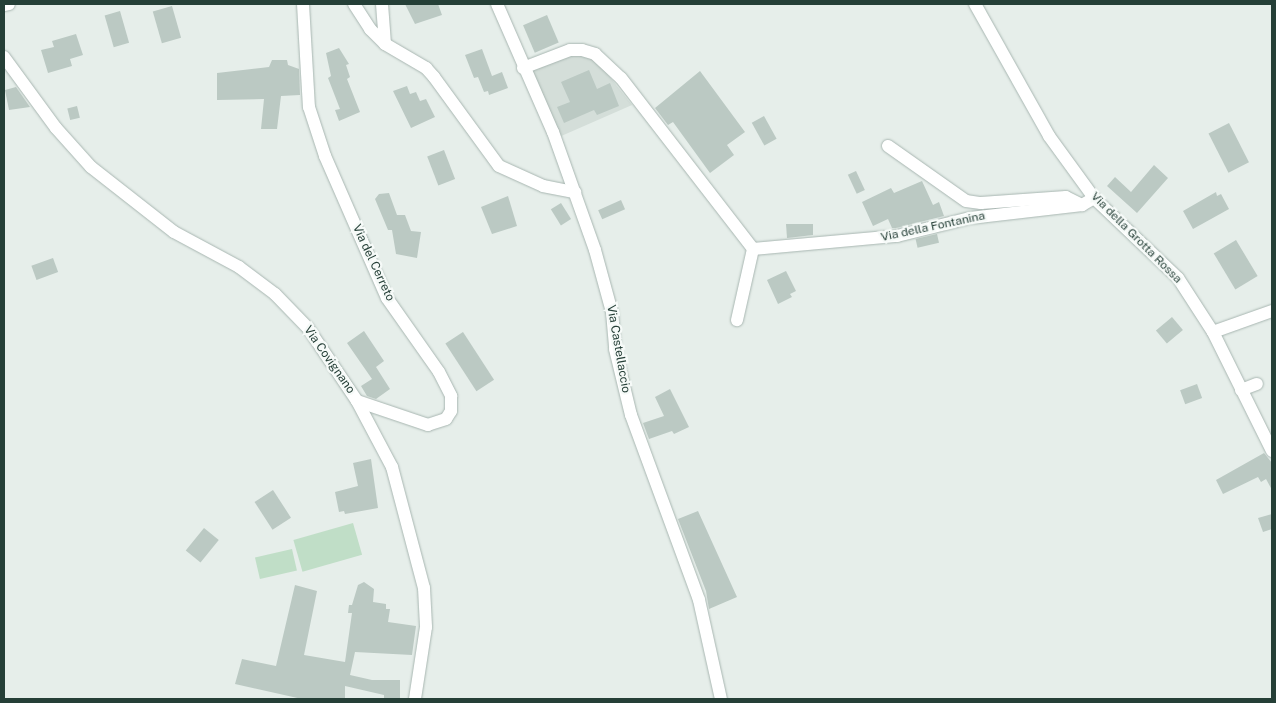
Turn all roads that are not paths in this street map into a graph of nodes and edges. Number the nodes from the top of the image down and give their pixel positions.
1 (9, 4) edge
2 (303, 4) edge
3 (354, 4) edge
4 (382, 4) edge
5 (497, 4) edge
6 (975, 4) edge
7 (4, 5) edge
8 (385, 44) junction
9 (4, 57) edge
10 (523, 68) junction
11 (888, 146) dead end
12 (575, 192) junction
13 (1094, 198) junction
14 (1082, 206) junction
15 (753, 249) junction
16 (1272, 310) edge
17 (737, 320) dead end
18 (1213, 332) junction
19 (1257, 384) dead end
20 (1241, 390) junction
21 (357, 401) junction
22 (1272, 451) edge
23 (415, 699) edge
24 (721, 699) edge

1 - 7 street
2 - 21 street, Via del Cerreto
3 - 8 street
4 - 8 street
5 - 10 street, Via Castellaccio
6 - 13 street, Via della Grotta Rossa
8 - 12 street
9 - 21 street, Via Covignano
10 - 12 street, Via Castellaccio
10 - 15 street
11 - 14 street, Via della Fontanina
12 - 24 street, Via Castellaccio
13 - 14 street, Via della Fontanina
13 - 18 street, Via della Grotta Rossa
14 - 15 street, Via della Fontanina
15 - 17 street
16 - 18 street
18 - 20 street, Via della Grotta Rossa
19 - 20 street
20 - 22 street, Via della Grotta Rossa
21 - 23 street, Via Covignano

